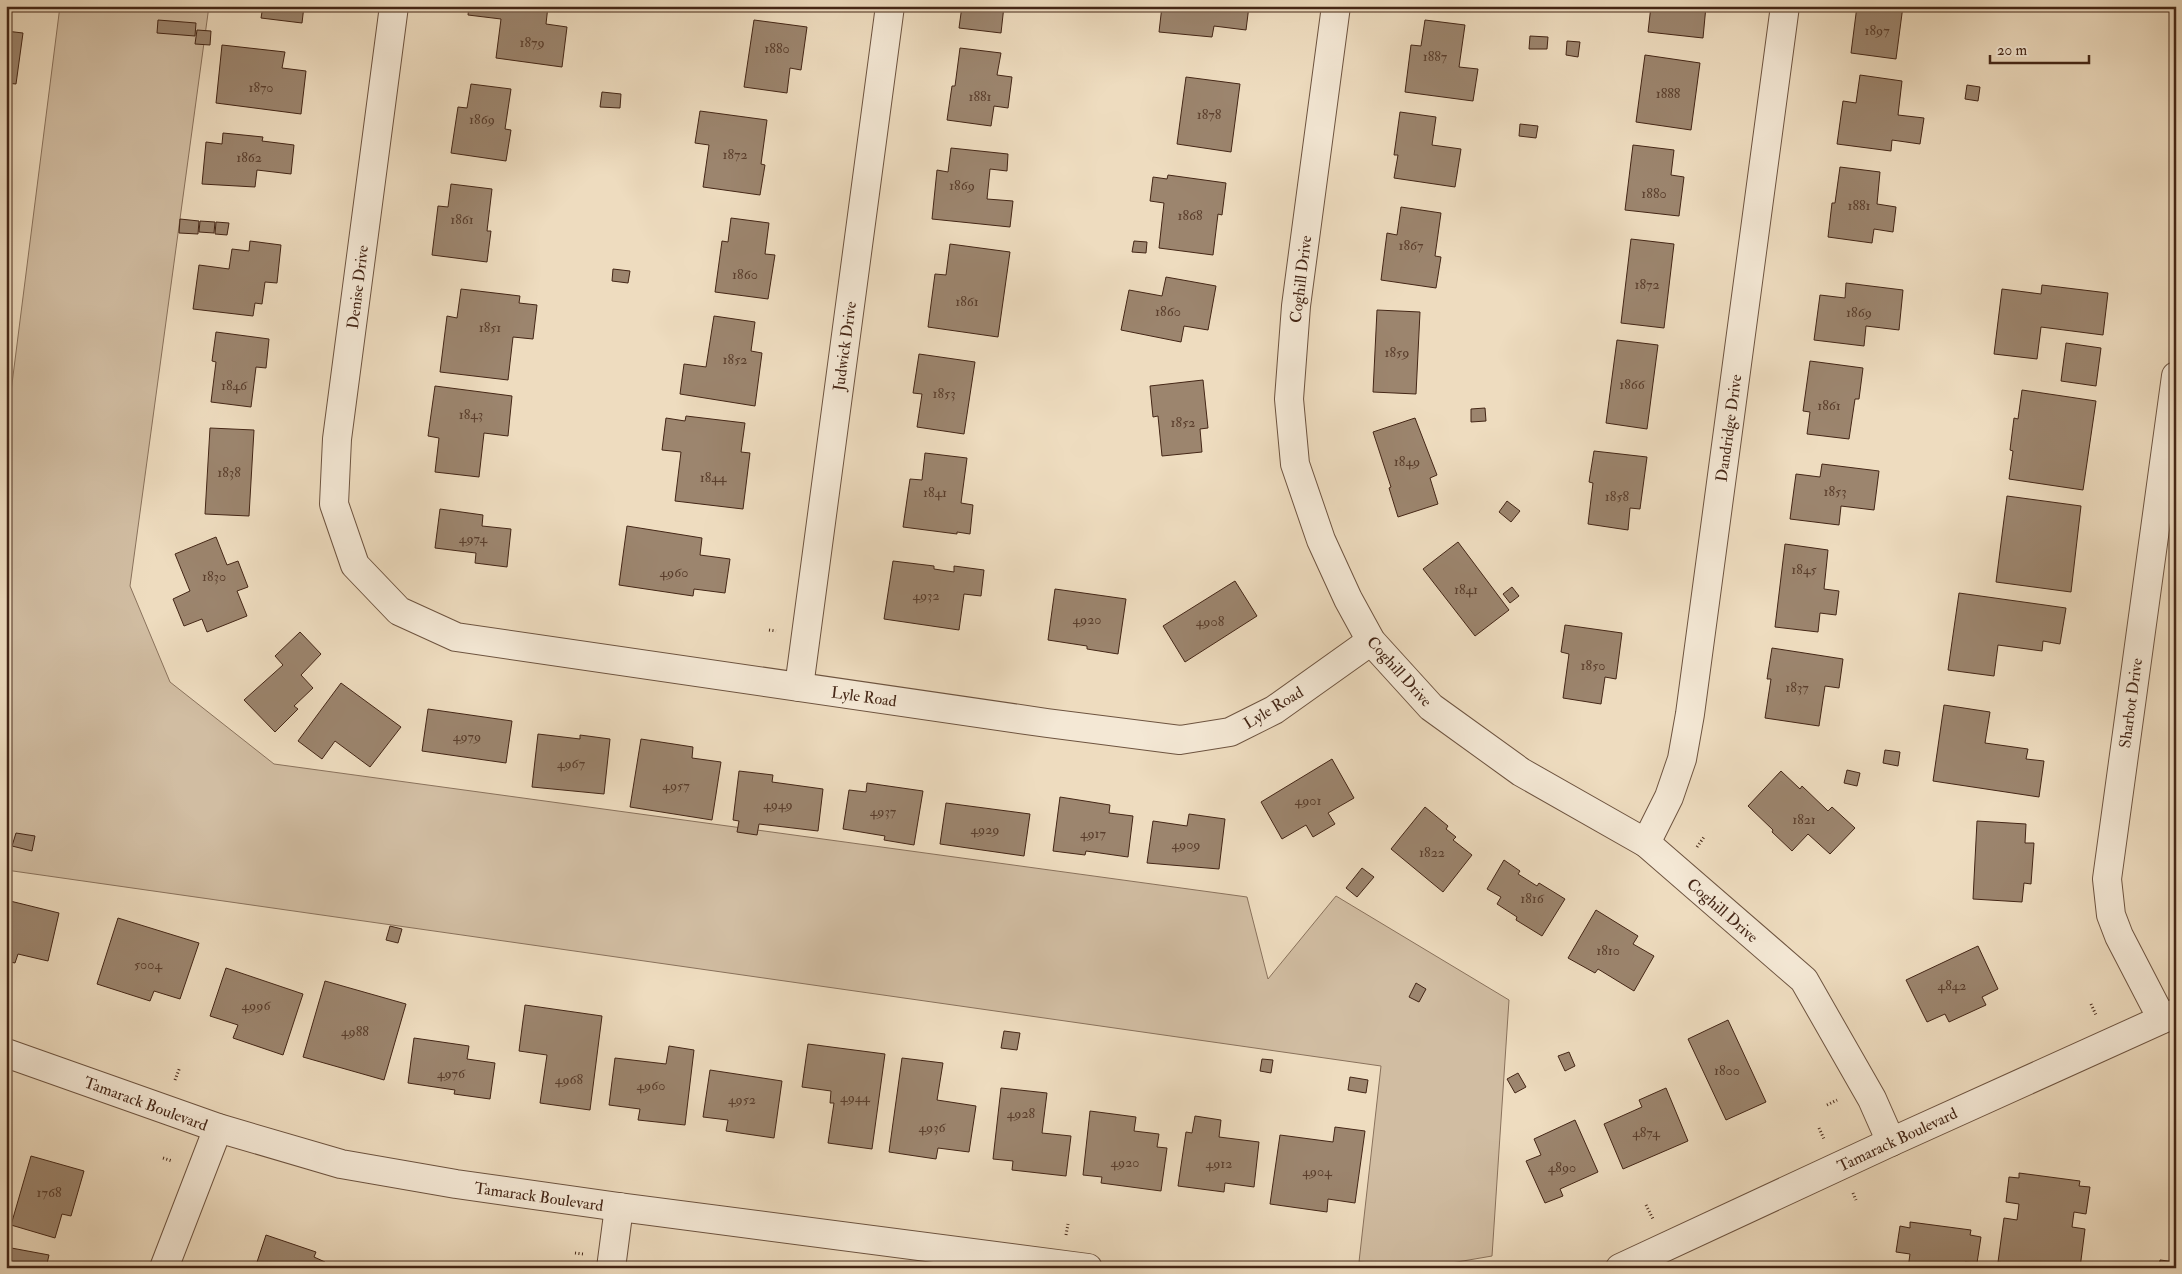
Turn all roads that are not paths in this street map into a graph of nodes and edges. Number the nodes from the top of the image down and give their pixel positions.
1 (394, 6) edge
2 (890, 6) edge
3 (1336, 6) edge
4 (1785, 6) edge
5 (2176, 376) edge
6 (356, 565) joint
7 (1371, 641) junction
8 (799, 687) junction
9 (1646, 843) junction
10 (2169, 1016) edge
11 (6, 1053) edge
12 (218, 1128) junction
13 (1891, 1142) junction
14 (619, 1207) junction
15 (164, 1268) edge
16 (611, 1268) edge
17 (1088, 1268) edge
18 (1620, 1268) edge

1 - 6 street, Denise Drive
2 - 8 street, Judwick Drive
3 - 7 street, Coghill Drive
4 - 9 street, Dandridge Drive
5 - 10 street, Sharbot Drive
6 - 8 street, Lyle Road
7 - 8 street, Lyle Road
7 - 9 street, Coghill Drive
9 - 13 street, Coghill Drive
10 - 13 street, Tamarack Boulevard
11 - 12 street, Tamarack Boulevard
12 - 14 street, Tamarack Boulevard
12 - 15 street
13 - 18 street, Tamarack Boulevard
14 - 16 street
14 - 17 street, Tamarack Boulevard

